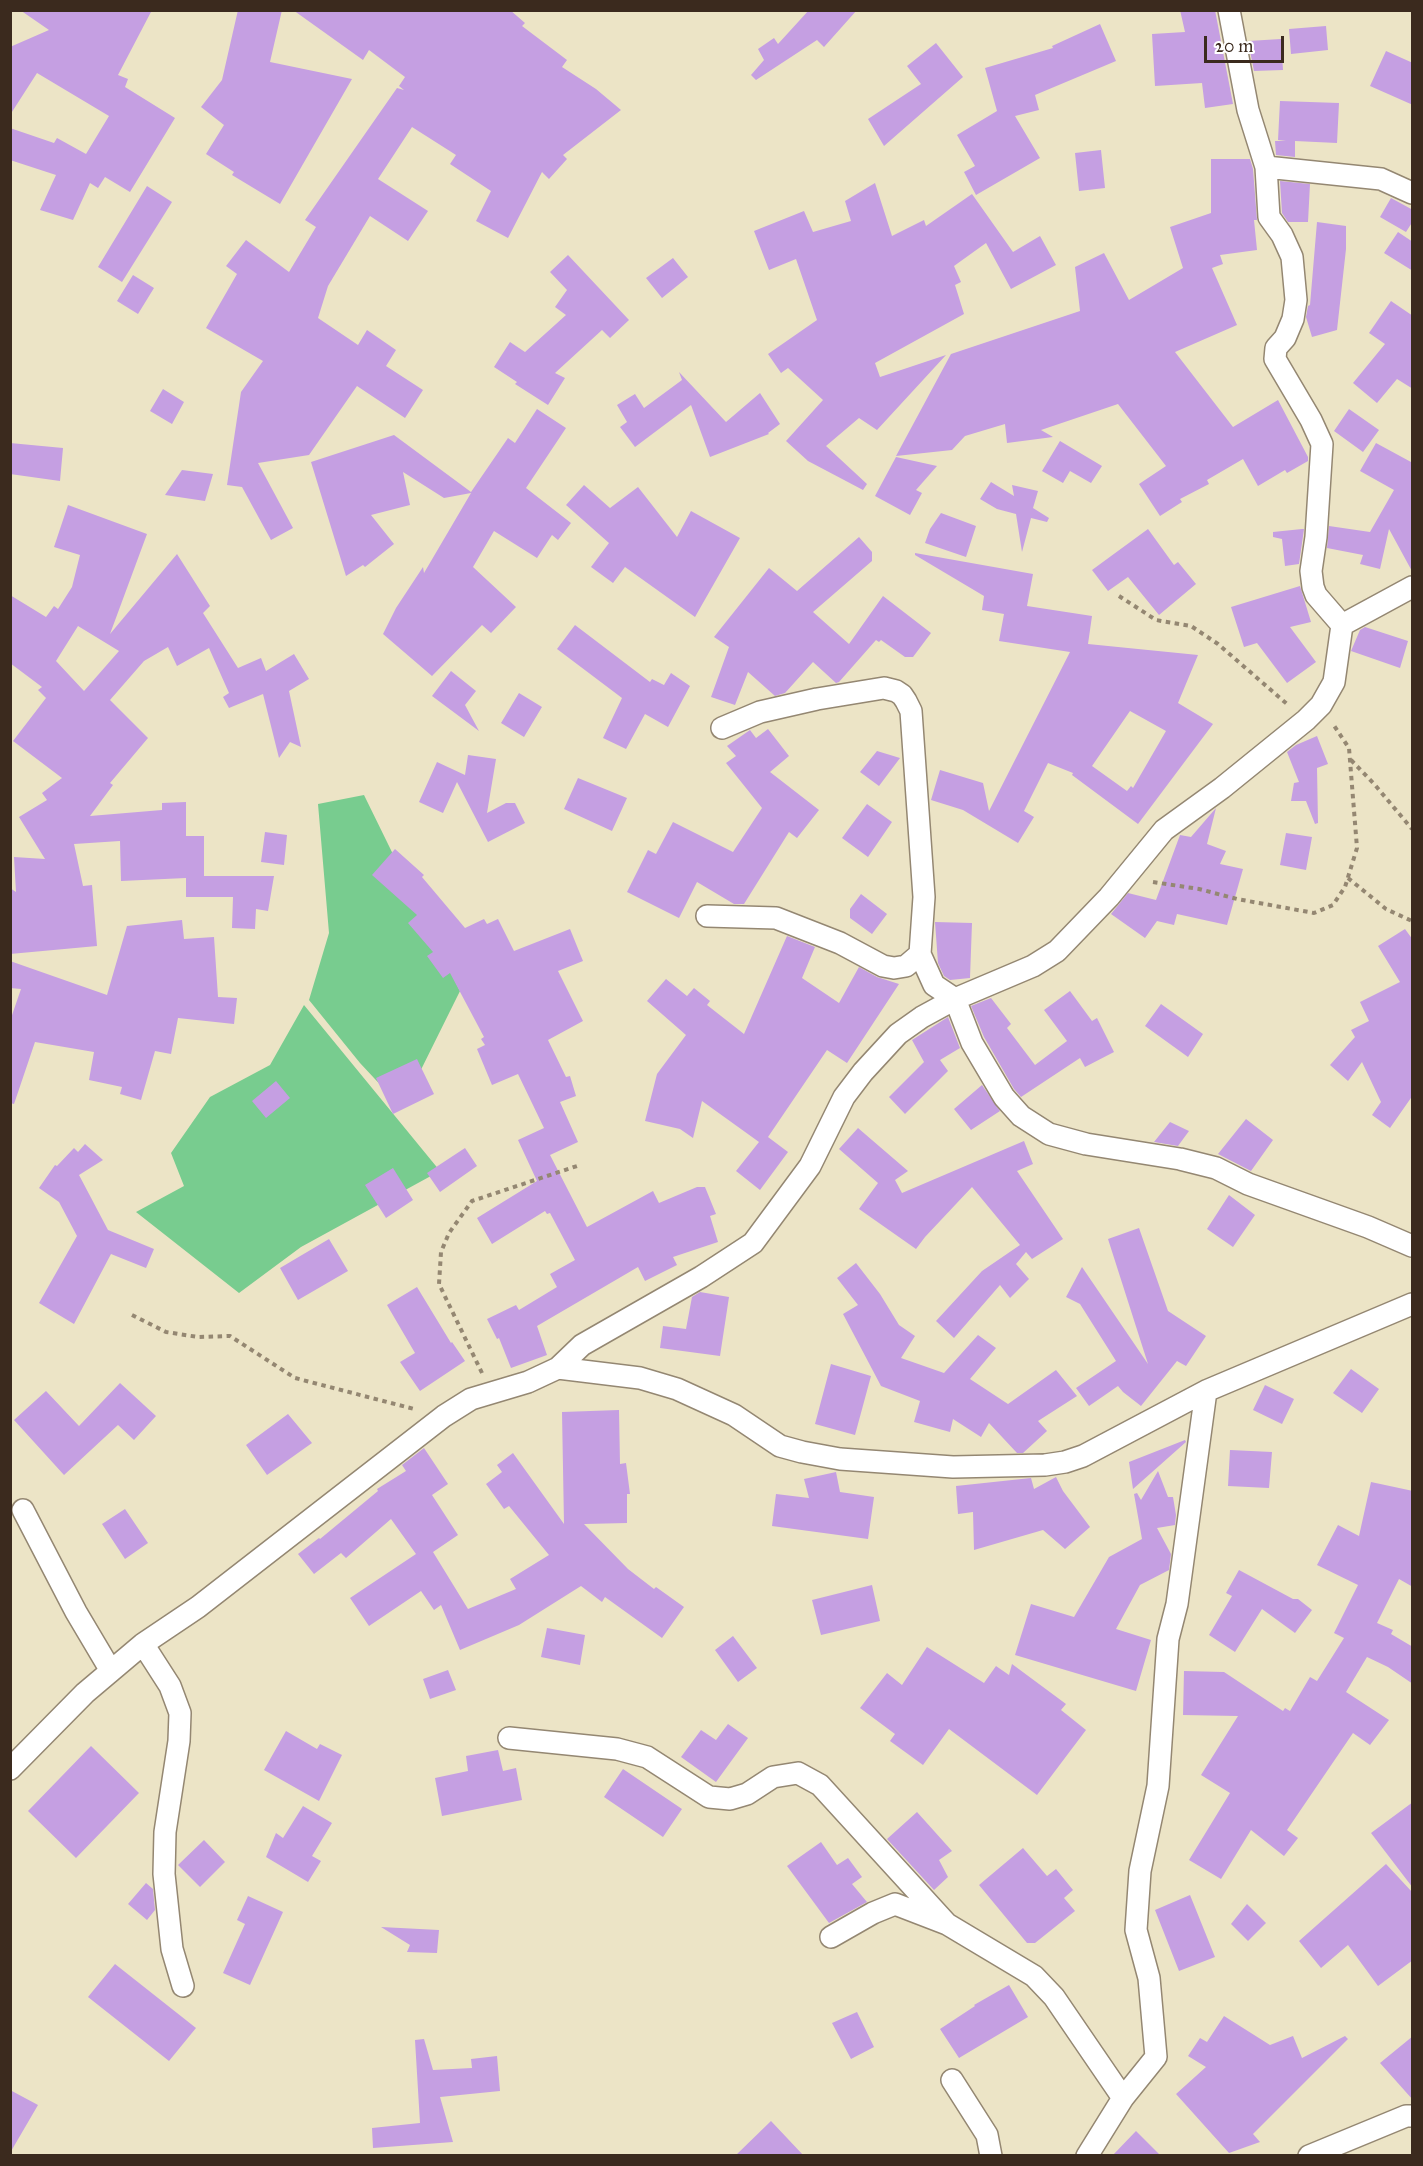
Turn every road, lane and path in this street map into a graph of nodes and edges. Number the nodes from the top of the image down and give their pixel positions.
1 (1229, 10) edge
2 (1266, 167) junction
3 (1413, 193) edge
4 (1413, 587) edge
5 (1119, 596) dead end
6 (1342, 625) junction
7 (1314, 713) junction
8 (722, 728) dead end
9 (1350, 760) junction
10 (1413, 830) edge
11 (1125, 878) junction
12 (1348, 878) junction
13 (707, 916) dead end
14 (1413, 921) edge
15 (920, 954) junction
16 (955, 999) junction
17 (580, 1165) dead end
18 (1413, 1246) edge
19 (1413, 1304) edge
20 (132, 1315) dead end
21 (558, 1368) junction
22 (1206, 1391) junction
23 (492, 1393) junction
24 (444, 1416) junction
25 (23, 1510) dead end
26 (143, 1644) junction
27 (111, 1671) junction
28 (509, 1738) dead end
29 (10, 1769) edge
30 (948, 1924) junction
31 (831, 1937) dead end
32 (183, 1986) dead end
33 (952, 2080) dead end
34 (1123, 2098) junction
35 (1413, 2116) edge
36 (991, 2156) edge
37 (1087, 2156) edge
38 (1308, 2156) edge

1 - 2 street
2 - 3 street
2 - 6 street
4 - 6 street
5 - 7 path
6 - 7 street
7 - 9 path
7 - 11 street
8 - 15 street
9 - 10 path
9 - 12 path
11 - 12 path
11 - 16 street
12 - 14 path
13 - 15 street
15 - 16 street
16 - 18 street
16 - 21 street
17 - 23 path
19 - 22 street
20 - 24 path
21 - 22 street
21 - 23 street
22 - 34 street
23 - 24 street
24 - 26 street
25 - 27 street
26 - 27 street
26 - 32 street
27 - 29 street
28 - 30 street
30 - 31 street
30 - 34 street
33 - 36 street
34 - 37 street
35 - 38 street

